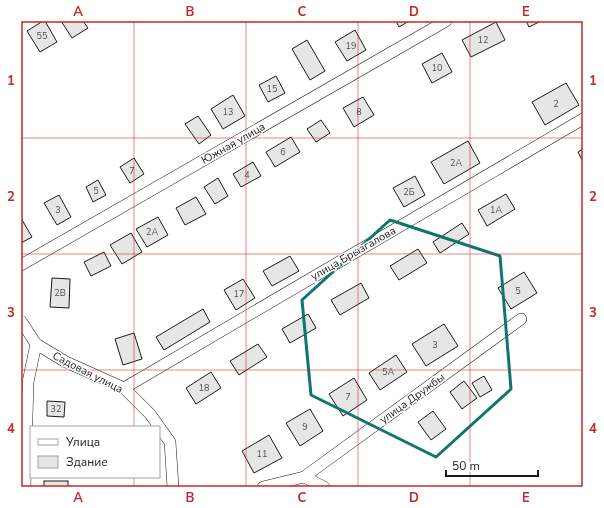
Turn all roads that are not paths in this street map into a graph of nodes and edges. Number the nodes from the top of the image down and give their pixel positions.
1 (446, 21) edge
2 (583, 119) edge
3 (21, 265) edge
4 (521, 319) dead end
5 (21, 321) edge
6 (36, 344) junction
7 (124, 388) junction
8 (159, 426) edge
9 (160, 428) edge
10 (304, 477) junction
11 (25, 487) edge
12 (173, 487) edge
13 (263, 487) edge
14 (324, 487) edge

1 - 3 street, Южная улица
2 - 7 street, улица Брызгалова
4 - 10 street, улица Дружбы
5 - 6 street
6 - 7 street, Садовая улица
6 - 11 street
7 - 8 street, Садовая улица
9 - 12 street, Садовая улица
10 - 13 street, улица Дружбы
10 - 14 street

